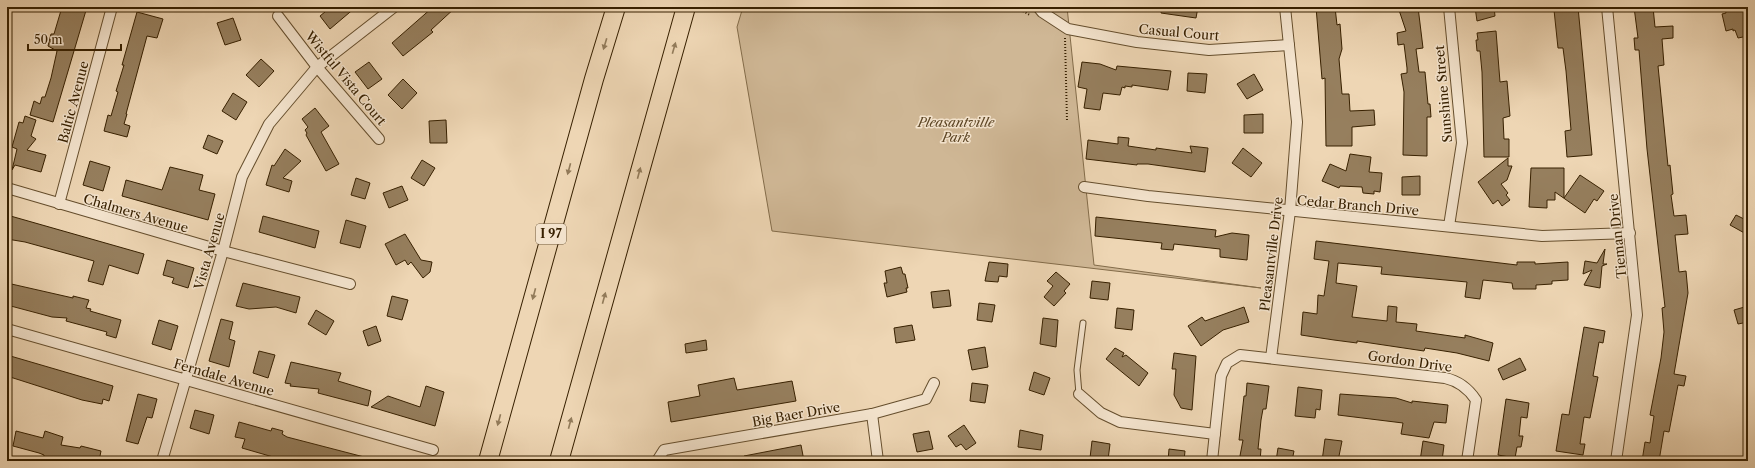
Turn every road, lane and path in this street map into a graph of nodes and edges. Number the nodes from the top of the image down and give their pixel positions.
1 (112, 7) edge
2 (394, 7) edge
3 (616, 7) edge
4 (686, 7) edge
5 (1015, 7) edge
6 (1038, 7) edge
7 (1285, 7) edge
8 (1449, 7) edge
9 (1607, 7) edge
10 (278, 16) dead end
11 (1034, 18) dead end
12 (1066, 33) junction
13 (1289, 44) junction
14 (317, 67) junction
15 (1067, 121) dead end
16 (379, 139) dead end
17 (1084, 187) dead end
18 (7, 188) edge
19 (59, 204) junction
20 (1290, 211) junction
21 (1449, 226) junction
22 (1630, 233) junction
23 (223, 252) junction
24 (350, 284) dead end
25 (1083, 322) dead end
26 (7, 329) edge
27 (1271, 358) junction
28 (184, 380) junction
29 (934, 383) dead end
30 (1079, 394) joint
31 (872, 414) junction
32 (1215, 434) junction
33 (434, 450) dead end
34 (162, 461) edge
35 (488, 461) edge
36 (559, 461) edge
37 (657, 461) edge
38 (878, 461) edge
39 (1212, 461) edge
40 (1467, 461) edge
41 (1616, 461) edge

1 - 19 street, Baltic Avenue
2 - 14 street, Vista Avenue
3 -> 35 highway, I 97
36 -> 4 highway
5 - 11 path
6 - 12 street
7 - 13 street, Pleasantville Drive
8 - 21 street, Sunshine Street
9 - 22 street, Tieman Drive
10 - 14 street, Wistful Vista Court
12 - 13 street, Casual Court
12 - 15 path
13 - 20 street, Pleasantville Drive
14 - 16 street, Wistful Vista Court
14 - 23 street, Vista Avenue
17 - 20 street, Cedar Branch Drive
18 - 19 street, Chalmers Avenue
19 - 23 street, Chalmers Avenue
20 - 21 street, Cedar Branch Drive
20 - 27 street, Pleasantville Drive
21 - 22 street, Cedar Branch Drive
22 - 41 street, Tieman Drive
23 - 24 street, Chalmers Avenue
23 - 28 street, Vista Avenue
25 - 30 lane
26 - 28 street, Ferndale Avenue
27 - 32 street
27 - 40 street, Gordon Drive
28 - 33 street, Ferndale Avenue
28 - 34 street, Vista Avenue
29 - 31 street, Big Baer Drive
30 - 32 street
31 - 37 street, Big Baer Drive
31 - 38 street
32 - 39 street

